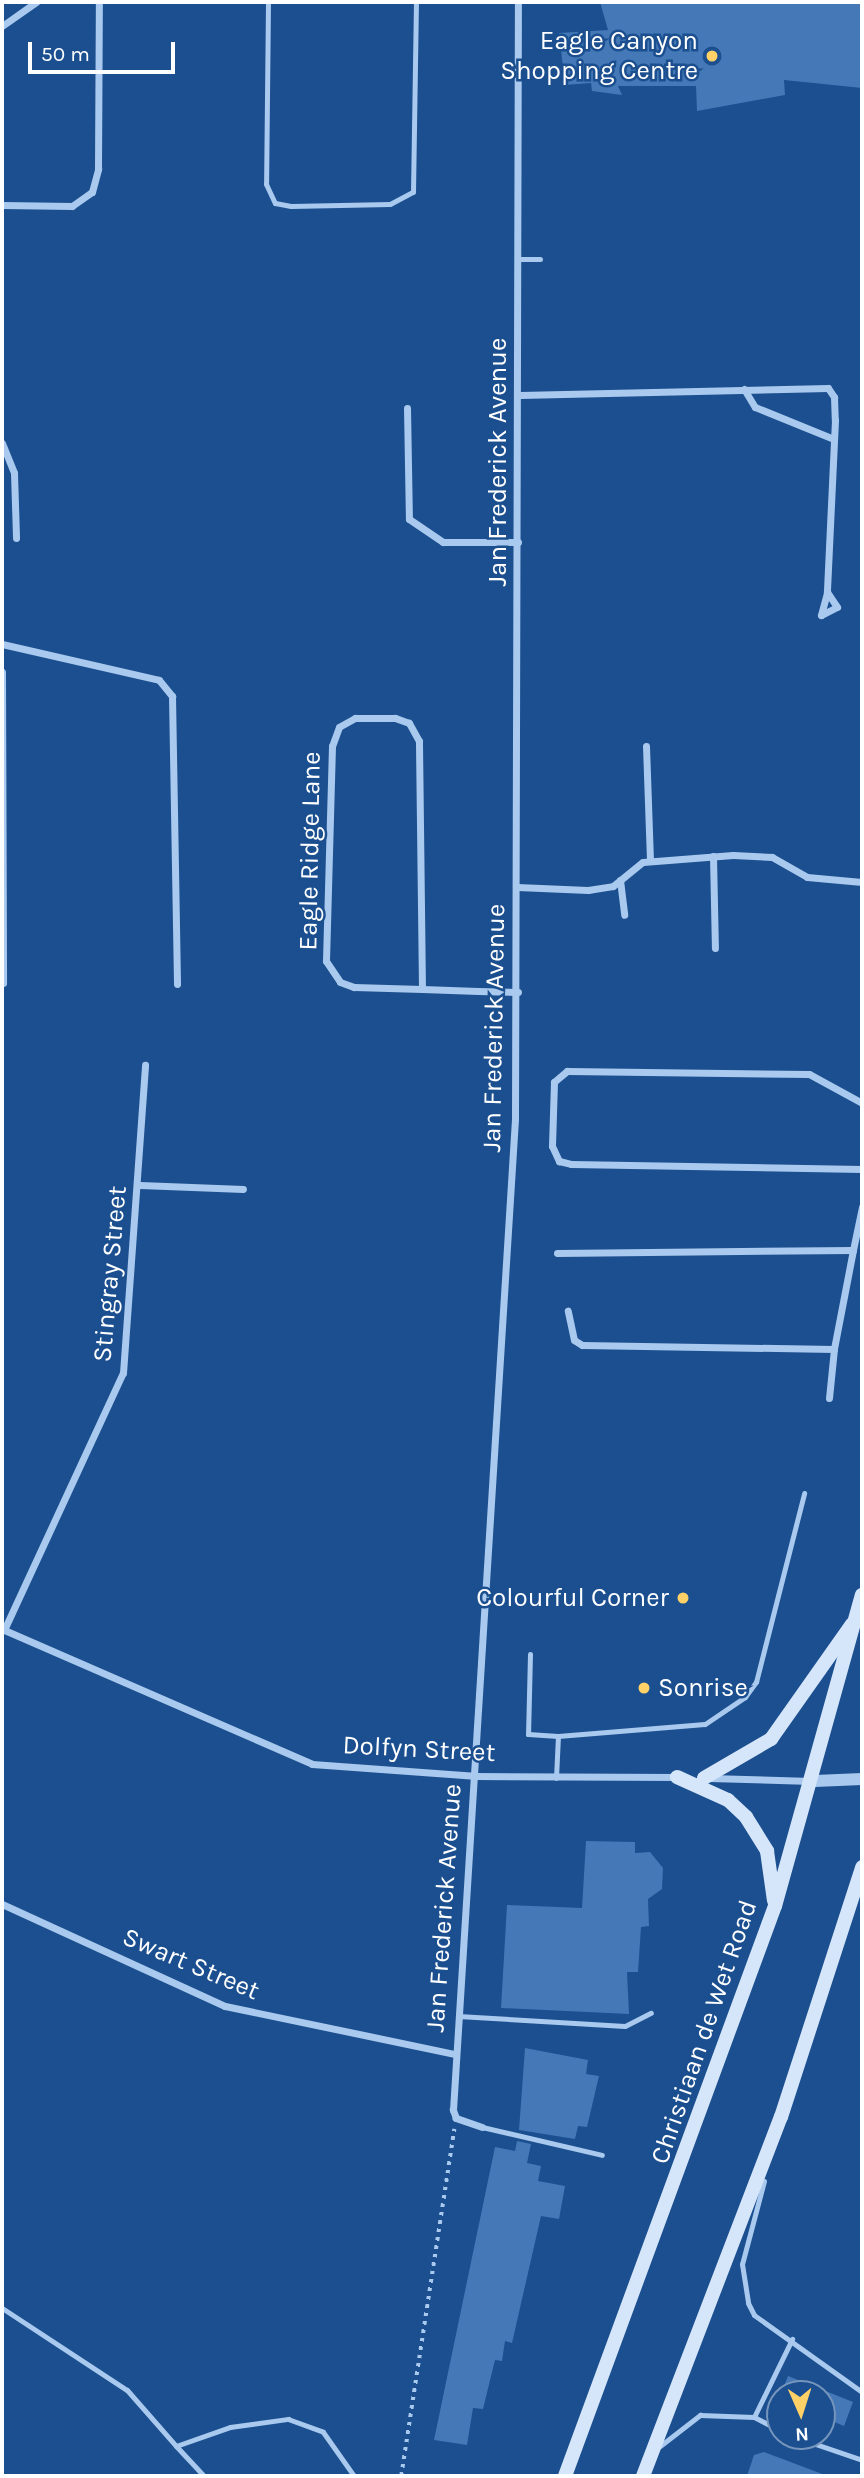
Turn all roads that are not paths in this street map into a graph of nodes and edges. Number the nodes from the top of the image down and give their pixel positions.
1 (36, 2) edge
2 (99, 2) edge
3 (268, 2) edge
4 (416, 2) edge
5 (518, 2) edge
6 (2, 26) edge
7 (2, 205) edge
8 (519, 259) junction
9 (540, 260) dead end
10 (744, 389) junction
11 (520, 396) junction
12 (407, 408) dead end
13 (834, 439) junction
14 (2, 443) edge
15 (16, 538) dead end
16 (518, 542) junction
17 (827, 592) dead end
18 (2, 644) edge
19 (2, 672) edge
20 (646, 746) dead end
21 (713, 856) junction
22 (650, 860) junction
23 (620, 880) junction
24 (862, 881) edge
25 (517, 887) junction
26 (624, 915) dead end
27 (715, 948) dead end
28 (3, 983) edge
29 (177, 984) dead end
30 (422, 989) junction
31 (518, 992) junction
32 (145, 1065) dead end
33 (862, 1103) edge
34 (862, 1169) edge
35 (139, 1185) junction
36 (243, 1188) dead end
37 (862, 1207) edge
38 (853, 1250) junction
39 (557, 1253) dead end
40 (568, 1311) dead end
41 (834, 1349) junction
42 (829, 1398) dead end
43 (804, 1493) dead end
44 (862, 1595) edge
45 (858, 1614) junction
46 (3, 1629) edge
47 (530, 1654) dead end
48 (558, 1736) junction
49 (474, 1776) junction
50 (677, 1777) junction
51 (556, 1778) junction
52 (704, 1778) junction
53 (862, 1779) edge
54 (815, 1781) junction
55 (862, 1867) edge
56 (2, 1904) edge
57 (775, 1906) junction
58 (651, 2013) dead end
59 (458, 2016) junction
60 (455, 2054) junction
61 (781, 2117) junction
62 (482, 2127) joint
63 (602, 2155) dead end
64 (2, 2308) edge
65 (792, 2339) junction
66 (862, 2392) edge
67 (754, 2417) junction
68 (766, 2423) edge
69 (176, 2446) junction
70 (833, 2450) edge
71 (650, 2459) junction
72 (862, 2460) edge
73 (204, 2476) edge
74 (354, 2476) edge
75 (565, 2476) edge
76 (643, 2476) edge

1 - 6 street
2 - 7 street
3 - 4 lane
5 - 8 street, Jan Frederick Avenue
8 - 9 lane
8 - 11 street, Jan Frederick Avenue
10 - 11 street
10 - 13 street
10 - 13 street
11 - 16 street, Jan Frederick Avenue
12 - 16 street
13 - 17 street
14 - 15 street
16 - 25 street, Jan Frederick Avenue
18 - 29 street
19 - 28 street
20 - 22 street
21 - 22 street
21 - 24 street
21 - 27 street
22 - 23 street
23 - 25 street
23 - 26 street
25 - 31 street, Jan Frederick Avenue
30 - 30 street, Eagle Ridge Lane
30 - 31 street, Eagle Ridge Lane
31 - 49 street, Jan Frederick Avenue
32 - 35 street, Stingray Street
33 - 34 street
35 - 36 street
35 - 46 street, Stingray Street
37 - 38 street
38 - 39 street
38 - 41 street
40 - 41 street
41 - 42 street
43 - 48 lane
44 - 45 main road, Christiaan de Wet Road
45 - 52 main road
45 - 54 main road, Christiaan de Wet Road
46 - 49 street, Dolfyn Street
47 - 48 lane
48 - 51 lane
49 - 51 street, Dolfyn Street
49 - 59 street, Jan Frederick Avenue
50 - 51 street, Dolfyn Street
50 - 52 street, Dolfyn Street
50 - 57 main road
52 - 54 street, Dolfyn Street
53 - 54 street, Dolfyn Street
54 - 57 main road, Christiaan de Wet Road
55 - 61 main road
56 - 60 street, Swart Street
57 - 75 main road, Christiaan de Wet Road
58 - 59 lane
59 - 60 street, Jan Frederick Avenue
60 - 62 street, Jan Frederick Avenue
61 - 65 lane
61 - 71 main road
62 - 63 lane
64 - 69 lane
65 - 66 lane
65 - 67 lane
67 - 68 lane
67 - 71 lane
69 - 73 lane
69 - 74 lane
70 - 72 lane
71 - 76 main road

